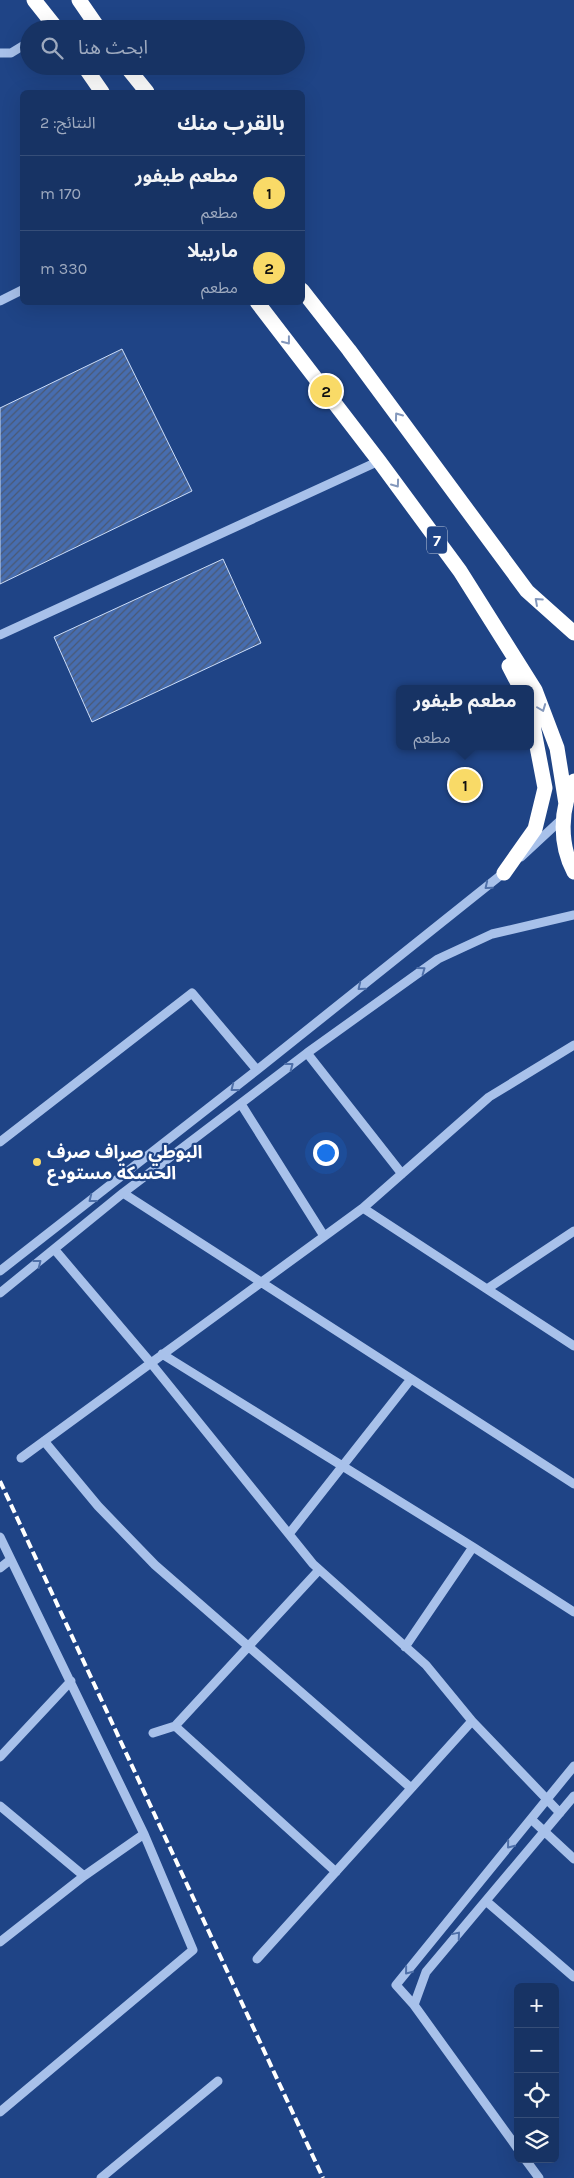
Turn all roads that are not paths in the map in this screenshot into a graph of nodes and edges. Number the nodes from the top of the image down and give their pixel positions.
1 (34, 0) edge
2 (79, 0) edge
3 (48, 20) edge
4 (93, 20) edge
5 (20, 48) edge
6 (0, 53) edge
7 (90, 75) edge
8 (133, 75) edge
9 (101, 90) edge
10 (145, 90) edge
11 (20, 291) edge
12 (305, 294) edge
13 (0, 302) edge
14 (259, 305) edge
15 (379, 461) junction
16 (460, 571) junction
17 (574, 633) edge
18 (0, 635) edge
19 (520, 685) edge
20 (532, 685) edge
21 (534, 688) edge
22 (534, 731) edge
23 (574, 781) edge
24 (564, 811) junction
25 (574, 872) edge
26 (504, 873) junction
27 (574, 915) edge
28 (574, 1045) edge
29 (307, 1053) junction
30 (257, 1070) junction
31 (241, 1104) junction
32 (0, 1142) edge
33 (402, 1174) junction
34 (123, 1193) junction
35 (363, 1208) junction
36 (574, 1231) edge
37 (324, 1236) junction
38 (55, 1250) junction
39 (0, 1271) edge
40 (260, 1282) junction
41 (487, 1289) junction
42 (0, 1293) edge
43 (574, 1346) edge
44 (162, 1354) junction
45 (150, 1362) junction
46 (411, 1379) junction
47 (44, 1441) junction
48 (21, 1458) dead end
49 (343, 1466) junction
50 (574, 1484) edge
51 (289, 1534) junction
52 (0, 1537) edge
53 (472, 1546) junction
54 (10, 1560) junction
55 (0, 1568) edge
56 (319, 1570) junction
57 (574, 1612) edge
58 (249, 1647) junction
59 (405, 1647) junction
60 (71, 1681) junction
61 (472, 1722) junction
62 (175, 1726) junction
63 (152, 1733) dead end
64 (0, 1757) edge
65 (574, 1766) edge
66 (412, 1788) junction
67 (574, 1796) edge
68 (546, 1800) junction
69 (0, 1806) edge
70 (560, 1813) junction
71 (531, 1819) junction
72 (544, 1832) junction
73 (144, 1834) junction
74 (574, 1859) edge
75 (336, 1872) junction
76 (84, 1876) junction
77 (486, 1901) junction
78 (0, 1942) edge
79 (257, 1959) dead end
80 (574, 1977) edge
81 (414, 2005) junction
82 (218, 2081) dead end
83 (0, 2112) edge
84 (514, 2143) edge
85 (528, 2163) edge
86 (101, 2178) edge
87 (539, 2178) edge

1 - 3 highway
2 - 4 highway
5 - 6 street
7 - 9 highway
8 - 10 highway
11 - 13 street
17 -> 12 highway, 7
14 -> 15 highway, 7
15 -> 16 highway, 7
15 - 18 street
16 - 19 highway
16 -> 20 highway, 7
21 -> 24 highway, 7
22 - 26 highway
23 - 24 highway, 7
24 - 25 highway, 7
24 - 26 street
26 -> 30 street
29 -> 27 street
28 - 33 street
31 -> 29 street
29 - 33 street
30 - 32 street
30 -> 39 street
31 - 34 street
31 - 37 street
33 - 35 street
34 - 38 street
34 - 40 street
35 - 37 street
35 - 41 street
36 - 41 street
37 - 40 street
42 -> 38 street
38 - 45 street
40 - 44 street
40 - 46 street
41 - 43 street
44 - 45 street
44 - 49 street
45 - 47 street
45 - 51 street
46 - 49 street
46 - 50 street
47 - 48 street
47 - 58 street
49 - 51 street
49 - 53 street
51 - 56 street
52 - 54 street
53 - 57 street
53 - 59 street
54 - 55 street
54 - 60 street
56 - 58 street
56 - 59 street
58 - 62 street
58 - 66 street
59 - 61 street
60 - 64 street
60 - 73 street
61 - 66 street
61 - 68 street
62 - 63 street
62 - 75 street
65 - 68 street
66 - 75 street
67 - 70 street
68 - 70 street
68 - 71 street
69 - 76 street
70 - 72 street
71 - 72 street
71 -> 81 street
72 - 74 street
72 - 77 street
73 - 76 street
73 - 83 street
75 - 79 street
76 - 78 street
77 - 80 street
81 -> 77 street
81 - 84 street
82 - 86 street
85 - 87 street

